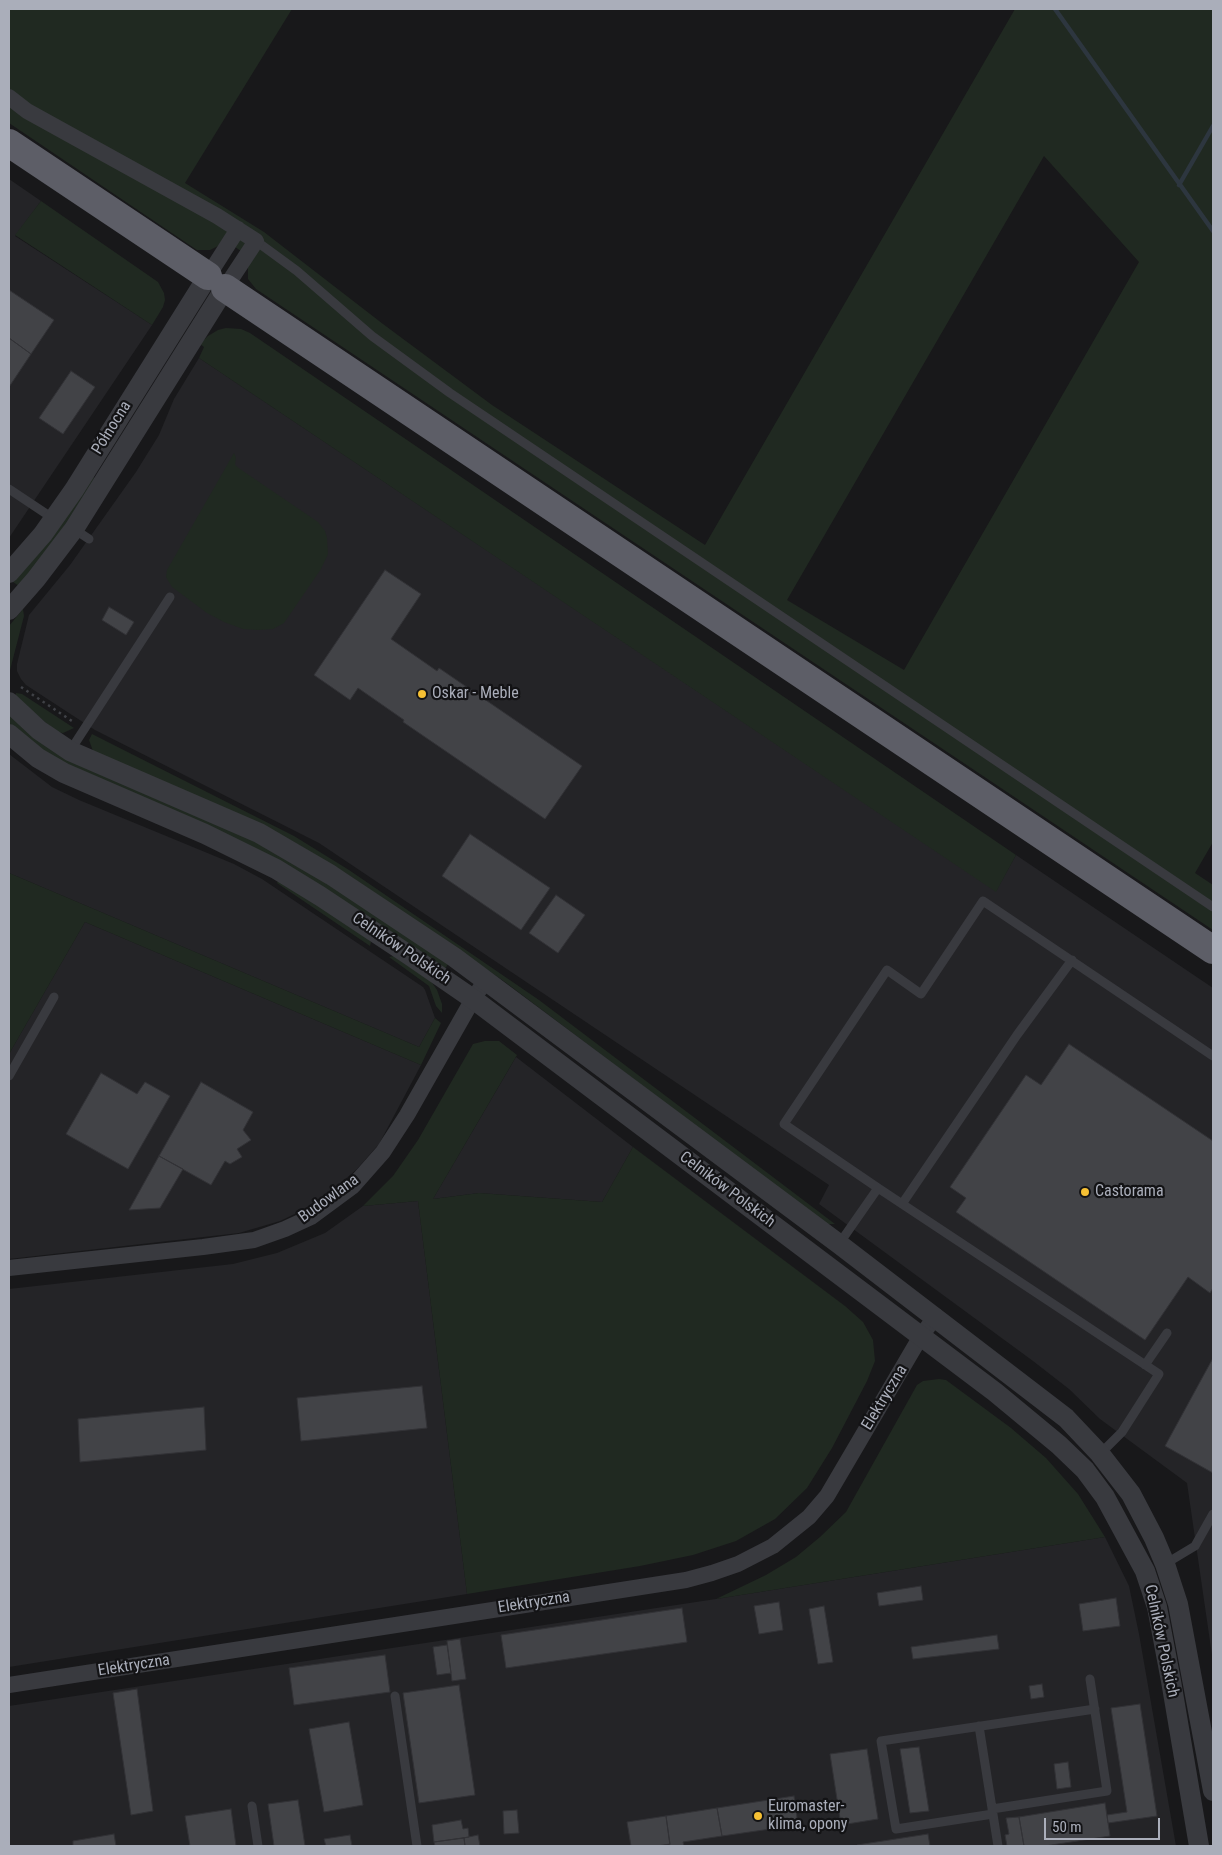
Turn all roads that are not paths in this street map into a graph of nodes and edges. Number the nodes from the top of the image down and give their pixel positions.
1 (9, 96) edge
2 (9, 143) edge
3 (238, 229) junction
4 (256, 241) junction
5 (216, 282) junction
6 (9, 489) edge
7 (54, 519) junction
8 (9, 573) edge
9 (170, 597) dead end
10 (9, 610) edge
11 (14, 694) edge
12 (9, 734) edge
13 (70, 751) junction
14 (1213, 907) edge
15 (1213, 950) edge
16 (1072, 960) junction
17 (486, 980) junction
18 (54, 997) dead end
19 (474, 999) junction
20 (1213, 1056) edge
21 (9, 1076) edge
22 (878, 1188) junction
23 (902, 1204) junction
24 (839, 1244) junction
25 (9, 1268) edge
26 (936, 1316) junction
27 (1167, 1334) dead end
28 (921, 1336) junction
29 (1145, 1365) junction
30 (1100, 1454) junction
31 (1213, 1514) edge
32 (1165, 1564) junction
33 (1145, 1571) junction
34 (1090, 1679) dead end
35 (9, 1686) edge
36 (395, 1696) dead end
37 (1095, 1708) junction
38 (979, 1726) junction
39 (1213, 1791) edge
40 (252, 1806) dead end
41 (992, 1811) junction
42 (258, 1846) edge
43 (417, 1846) edge
44 (998, 1846) edge
45 (1199, 1846) edge

1 - 3 street
2 - 5 highway
3 - 4 street
3 - 5 street
4 - 5 street
4 - 14 lane
5 - 7 street, Północna
5 - 10 street, Północna
5 - 15 highway
6 - 7 lane
7 - 8 street, Północna
9 - 13 lane
11 - 13 street, Celników Polskich
12 - 19 street, Celników Polskich
13 - 17 street, Celników Polskich
16 - 20 lane
16 - 22 lane
16 - 23 lane
17 - 19 street, Budowlana
17 - 24 street, Celników Polskich
18 - 21 lane
19 - 25 street, Budowlana
19 - 28 street, Celników Polskich
22 - 23 lane
22 - 24 lane
23 - 29 lane
24 - 26 street, Celników Polskich
26 - 28 street, Elektryczna
26 - 30 street, Celników Polskich
27 - 29 lane
28 - 33 street, Celników Polskich
28 - 35 street, Elektryczna
29 - 30 lane
30 - 32 street, Celników Polskich
31 - 32 lane
32 - 33 street
32 - 39 street, Celników Polskich
33 - 45 street, Celników Polskich
34 - 37 lane
36 - 43 lane
37 - 38 lane
37 - 41 lane
38 - 41 lane
38 - 41 lane
40 - 42 lane
41 - 44 lane

